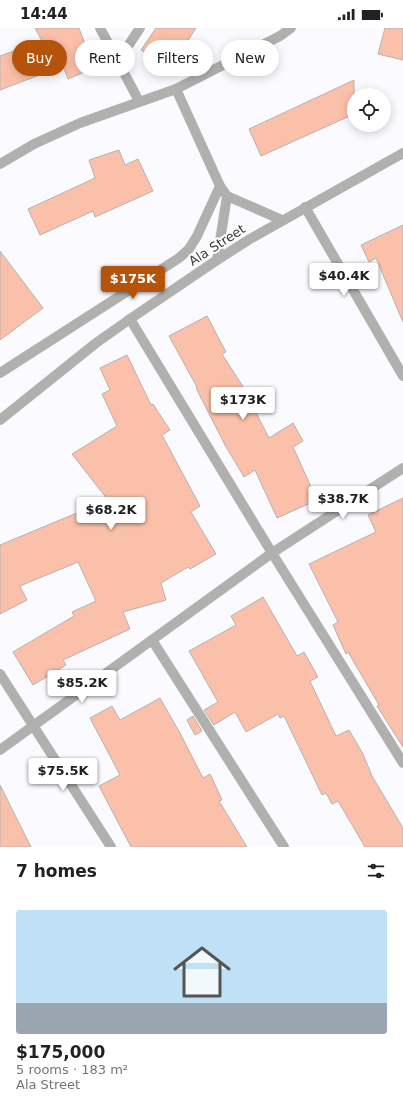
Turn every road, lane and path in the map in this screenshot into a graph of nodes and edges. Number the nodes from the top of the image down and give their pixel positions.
1 (100, 28) edge
2 (140, 28) edge
3 (291, 28) edge
4 (107, 40) edge
5 (132, 40) edge
6 (126, 76) edge
7 (176, 89) junction
8 (140, 101) junction
9 (403, 154) edge
10 (0, 164) edge
11 (220, 186) junction
12 (227, 196) junction
13 (305, 208) junction
14 (282, 220) junction
15 (217, 260) junction
16 (130, 319) junction
17 (0, 373) edge
18 (403, 376) edge
19 (0, 420) edge
20 (403, 468) edge
21 (272, 553) junction
22 (152, 640) junction
23 (0, 674) edge
24 (33, 726) junction
25 (0, 750) edge
26 (403, 763) edge
27 (111, 847) edge
28 (284, 847) edge

1 - 4 street
2 - 5 street
3 - 7 street
6 - 8 street
7 - 8 street
7 - 11 street
8 - 10 street
9 - 13 street, Ala Street
11 - 12 street
11 - 17 street
12 - 14 street
12 - 15 street
13 - 14 street, Ala Street
13 - 18 street
14 - 15 street, Ala Street
15 - 16 street, Ala Street
16 - 19 street, Ala Street
16 - 21 street
20 - 21 street
21 - 22 street
21 - 26 street
22 - 24 street
22 - 28 street
23 - 24 street
24 - 25 street
24 - 27 street

